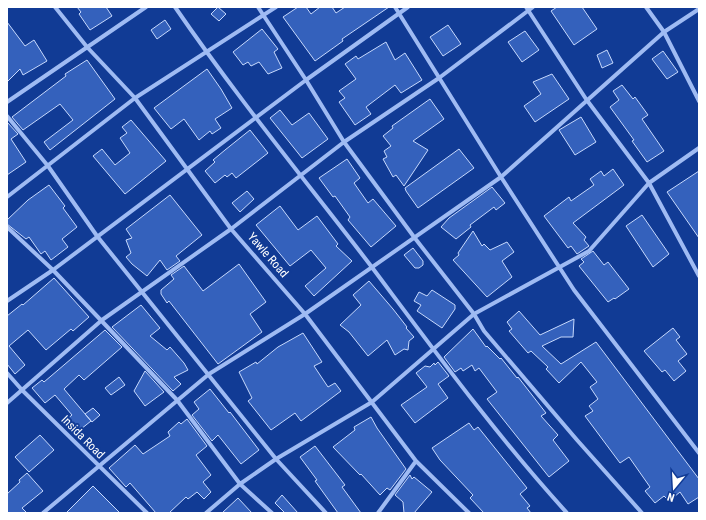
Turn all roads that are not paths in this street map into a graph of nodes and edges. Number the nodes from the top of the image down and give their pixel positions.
1 (55, 7) edge
2 (146, 7) edge
3 (175, 7) edge
4 (258, 7) edge
5 (276, 7) edge
6 (395, 7) edge
7 (408, 7) edge
8 (532, 7) edge
9 (646, 7) edge
10 (527, 9) edge
11 (699, 9) edge
12 (399, 13) junction
13 (264, 16) junction
14 (664, 32) junction
15 (86, 47) junction
16 (206, 53) junction
17 (439, 78) junction
18 (306, 80) junction
19 (135, 98) junction
20 (586, 99) junction
21 (699, 101) edge
22 (7, 102) edge
23 (7, 116) edge
24 (256, 117) junction
25 (344, 142) junction
26 (699, 148) edge
27 (48, 166) junction
28 (188, 168) junction
29 (300, 176) junction
30 (501, 177) junction
31 (649, 183) junction
32 (7, 197) edge
33 (7, 227) edge
34 (231, 229) junction
35 (97, 236) junction
36 (414, 237) junction
37 (560, 266) junction
38 (371, 267) junction
39 (53, 270) junction
40 (699, 276) edge
41 (142, 291) junction
42 (7, 300) edge
43 (305, 314) junction
44 (474, 314) junction
45 (102, 320) junction
46 (432, 350) junction
47 (7, 373) edge
48 (209, 374) junction
49 (22, 390) junction
50 (177, 400) junction
51 (372, 402) junction
52 (7, 403) edge
53 (699, 453) edge
54 (276, 459) junction
55 (416, 461) junction
56 (98, 465) junction
57 (240, 484) junction
58 (43, 513) edge
59 (146, 513) edge
60 (206, 513) edge
61 (272, 513) edge
62 (326, 513) edge
63 (378, 513) edge
64 (470, 513) edge
65 (567, 513) edge
66 (642, 513) edge

1 - 15 street, Yawle Road
2 - 15 street
3 - 16 street
4 - 13 street
5 - 13 street
6 - 12 street
7 - 12 street
8 - 10 street
9 - 14 street
10 - 17 street
10 - 20 street
11 - 14 street
12 - 17 street
12 - 18 street
13 - 16 street
13 - 18 street
14 - 20 street
14 - 21 street
15 - 19 street, Yawle Road
15 - 22 street
16 - 19 street
16 - 24 street
17 - 25 street
17 - 30 street
18 - 24 street
18 - 25 street
19 - 27 street
19 - 28 street, Yawle Road
20 - 30 street
20 - 31 street
23 - 27 street
24 - 28 street
24 - 29 street
25 - 29 street
25 - 36 street
26 - 31 street
27 - 32 street
27 - 35 street
28 - 34 street, Yawle Road
28 - 35 street
29 - 34 street
29 - 38 street
30 - 36 street
30 - 37 street
31 - 37 street
31 - 40 street
33 - 39 street
34 - 41 street
34 - 43 street, Yawle Road
35 - 39 street
35 - 41 street
36 - 38 street
36 - 44 street
37 - 44 street
37 - 53 street
38 - 43 street
38 - 46 street
39 - 42 street
39 - 45 street
41 - 45 street
41 - 48 street
43 - 48 street
43 - 51 street, Yawle Road
44 - 46 street
44 - 66 street
45 - 49 street
45 - 50 street
46 - 51 street
46 - 65 street
47 - 49 street, Insida Road
48 - 50 street
48 - 54 street
49 - 52 street
49 - 56 street, Insida Road
50 - 56 street
50 - 57 street
51 - 54 street
51 - 55 street, Yawle Road
54 - 57 street
54 - 62 street
55 - 63 street
55 - 64 street, Yawle Road
56 - 58 street
56 - 59 street, Insida Road
57 - 60 street
57 - 61 street

